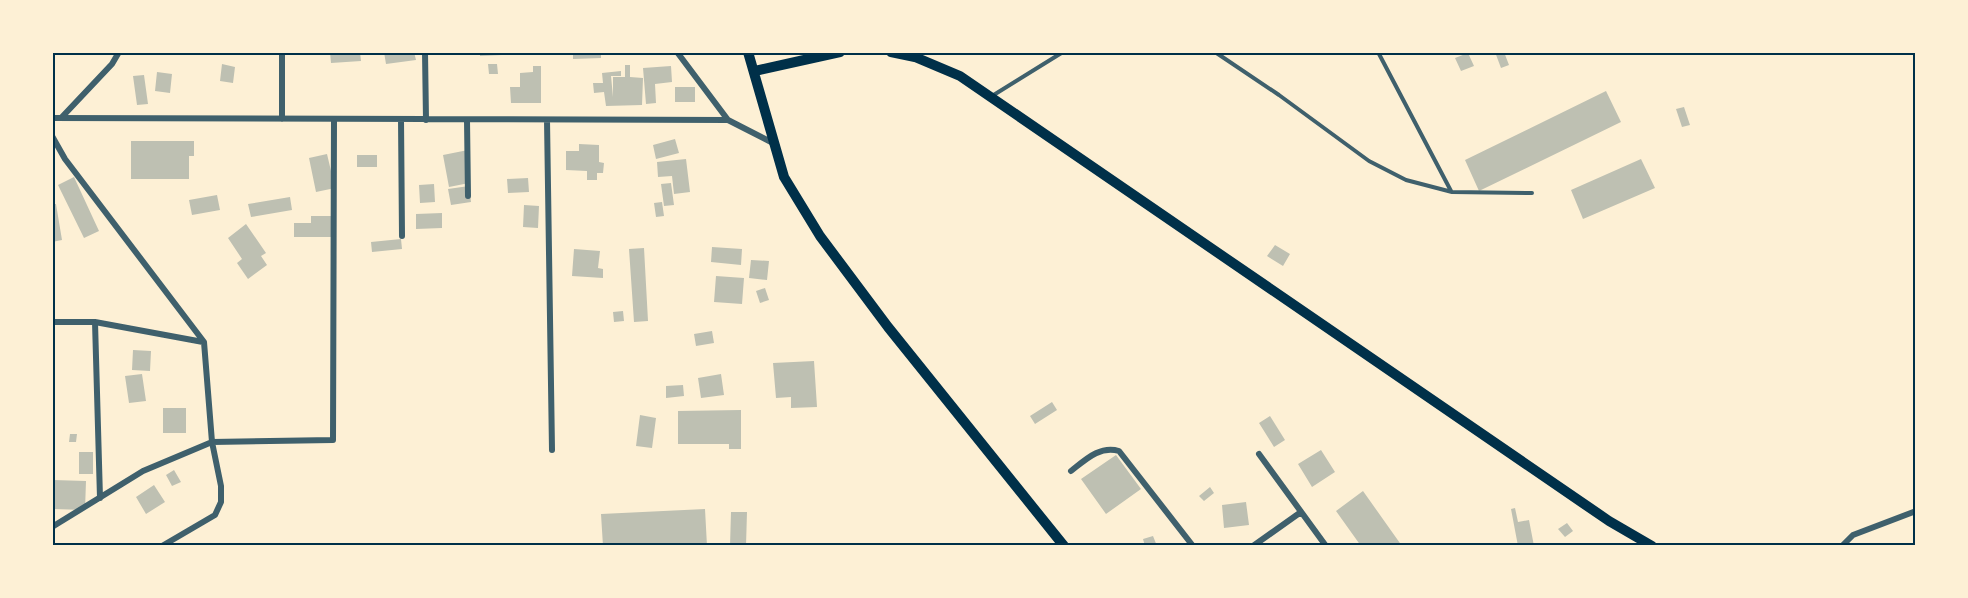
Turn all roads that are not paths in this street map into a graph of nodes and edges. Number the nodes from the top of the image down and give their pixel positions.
1 (119, 52) edge
2 (282, 52) edge
3 (425, 52) edge
4 (677, 52) edge
5 (748, 52) edge
6 (840, 52) edge
7 (891, 52) edge
8 (1063, 52) edge
9 (1215, 52) edge
10 (1378, 52) edge
11 (755, 71) junction
12 (990, 97) junction
13 (62, 117) junction
14 (52, 118) edge
15 (282, 119) junction
16 (334, 119) junction
17 (401, 119) junction
18 (426, 120) junction
19 (467, 120) junction
20 (547, 120) junction
21 (728, 120) junction
22 (52, 136) edge
23 (775, 144) junction
24 (1452, 192) junction
25 (1532, 194) dead end
26 (468, 196) dead end
27 (402, 237) dead end
28 (52, 322) edge
29 (95, 322) junction
30 (204, 342) junction
31 (212, 442) junction
32 (552, 450) dead end
33 (1259, 454) dead end
34 (1071, 471) dead end
35 (100, 498) junction
36 (1916, 511) edge
37 (1301, 512) junction
38 (52, 527) edge
39 (174, 542) edge
40 (162, 546) edge
41 (1064, 546) edge
42 (1194, 546) edge
43 (1253, 546) edge
44 (1326, 546) edge
45 (1652, 546) edge
46 (1842, 546) edge

1 - 13 street
2 - 15 street
3 - 18 street
4 - 21 street
5 - 11 main road
6 - 11 main road
7 - 12 main road
8 - 12 lane
9 - 24 lane
10 - 24 lane
11 - 23 main road
12 - 45 main road
13 - 14 street
13 - 15 street
15 - 16 street
16 - 17 street
16 - 31 street
17 - 18 street
17 - 27 street
18 - 19 street
19 - 20 street
19 - 26 street
20 - 21 street
20 - 32 street
21 - 23 street
22 - 30 street
23 - 41 main road
24 - 25 lane
28 - 29 street
29 - 30 street
29 - 35 street
30 - 31 street
31 - 35 street
31 - 39 street
33 - 37 street
34 - 42 street
35 - 38 street
36 - 46 street
37 - 43 street
37 - 44 street
39 - 40 street

